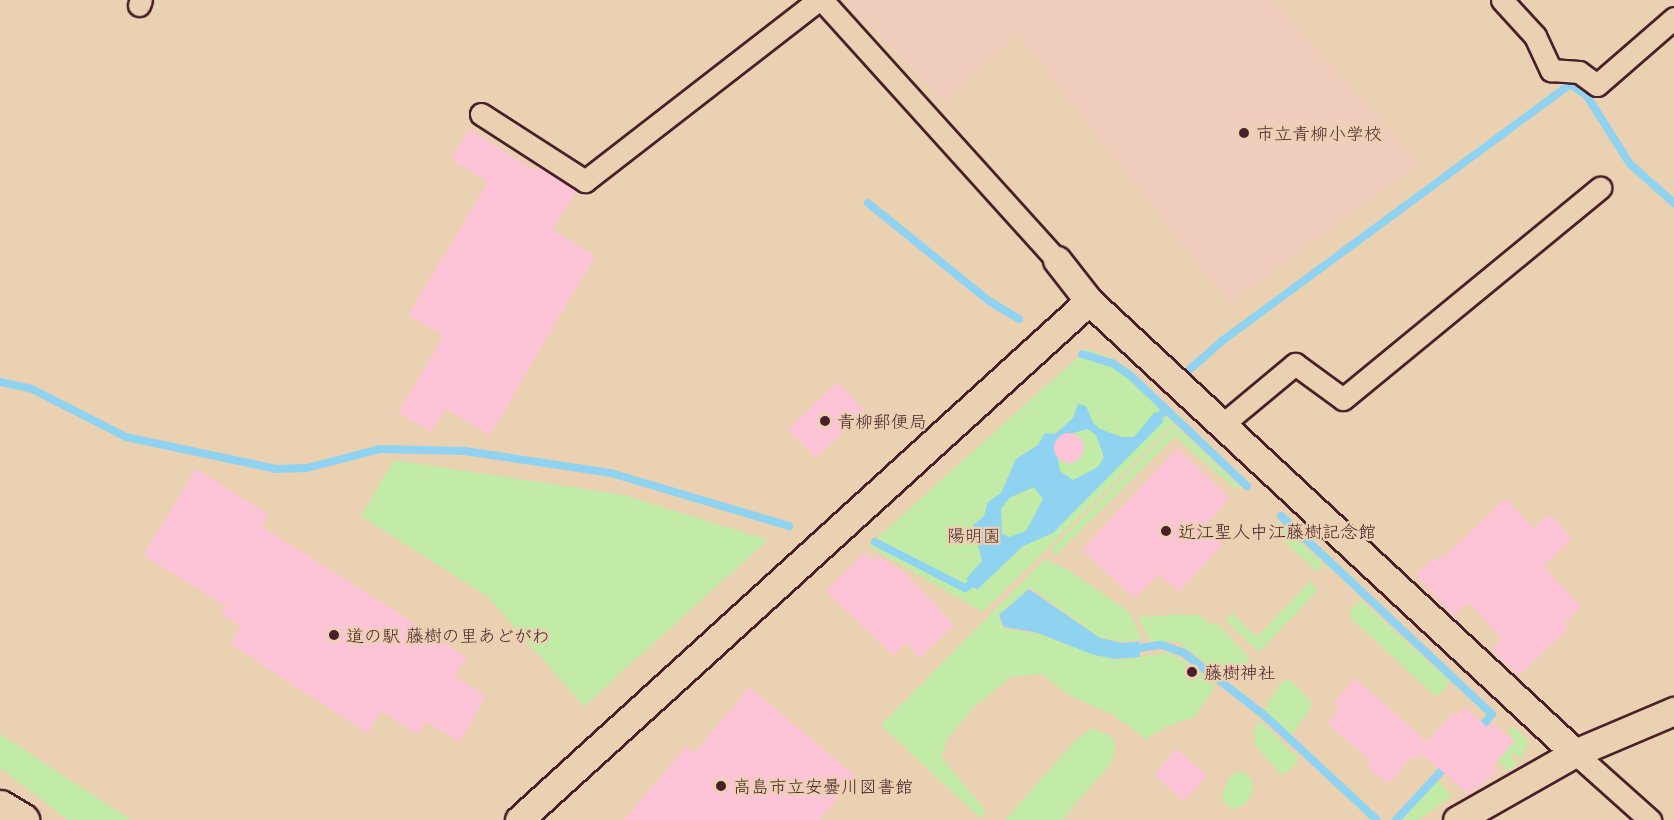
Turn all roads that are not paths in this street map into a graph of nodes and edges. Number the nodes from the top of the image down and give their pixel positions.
1 (820, 0) edge
2 (1510, 3) edge
3 (1674, 18) edge
4 (481, 114) dead end
5 (1600, 188) dead end
6 (1057, 260) joint
7 (1089, 301) junction
8 (1223, 424) junction
9 (1674, 711) edge
10 (1575, 753) junction
11 (0, 807) edge
12 (22, 820) edge
13 (519, 820) edge
14 (1457, 820) edge
15 (1650, 820) edge

1 - 4 street
1 - 6 street
2 - 3 street
5 - 8 street
6 - 7 street
7 - 8 street
7 - 13 street
8 - 10 street
9 - 10 street
10 - 14 street
10 - 15 street
11 - 12 highway

